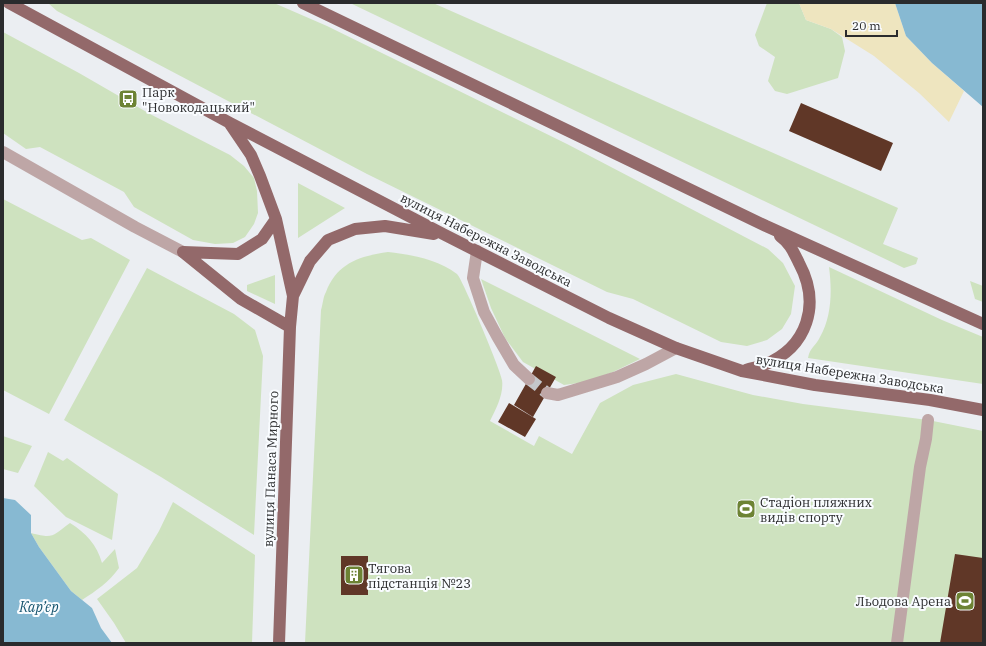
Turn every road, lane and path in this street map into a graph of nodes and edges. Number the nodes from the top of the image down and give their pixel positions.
1 (9, 3) edge
2 (303, 3) edge
3 (230, 124) junction
4 (3, 152) edge
5 (276, 219) junction
6 (766, 226) junction
7 (445, 235) junction
8 (182, 252) junction
9 (477, 252) junction
10 (293, 296) junction
11 (983, 324) edge
12 (290, 327) junction
13 (676, 348) junction
14 (742, 371) junction
15 (529, 379) tunnel mouth
16 (547, 393) tunnel mouth
17 (983, 410) edge
18 (928, 420) dead end
19 (279, 643) edge
20 (897, 643) edge

1 - 3 main road, вулиця Набережна Заводська
2 - 6 main road
3 - 5 main road
3 - 7 main road, вулиця Набережна Заводська
4 - 8 street
5 - 8 main road
5 - 10 main road
6 - 11 main road
6 - 14 main road
7 - 9 main road, вулиця Набережна Заводська
7 - 10 main road
8 - 12 main road
9 - 13 main road, вулиця Набережна Заводська
9 - 15 street
10 - 12 main road, вулиця Панаса Мирного
12 - 19 main road, вулиця Панаса Мирного
13 - 14 main road, вулиця Набережна Заводська
13 - 16 street
14 - 17 main road, вулиця Набережна Заводська
18 - 20 street

